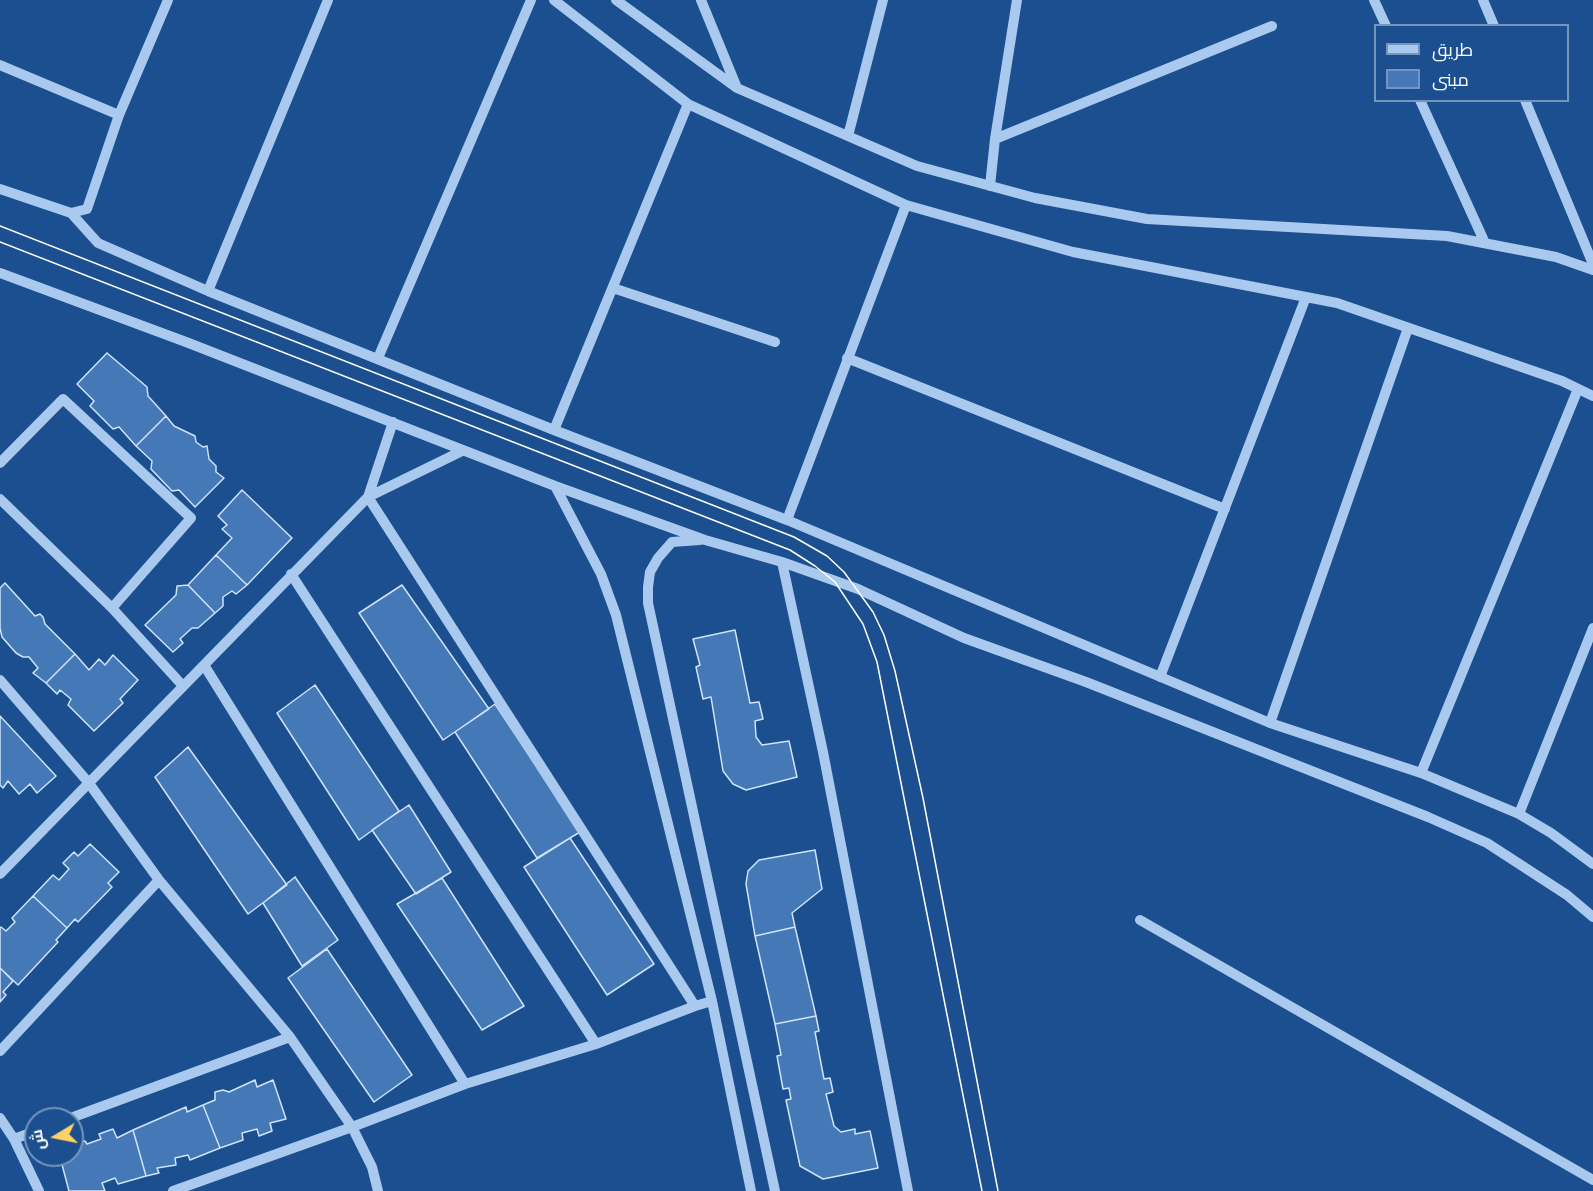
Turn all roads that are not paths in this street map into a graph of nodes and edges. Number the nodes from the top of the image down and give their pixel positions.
1 (168, 0) edge
2 (328, 0) edge
3 (531, 0) edge
4 (554, 0) edge
5 (615, 0) edge
6 (701, 0) edge
7 (883, 0) edge
8 (1017, 0) edge
9 (1374, 0) edge
10 (1483, 0) edge
11 (1385, 24) edge
12 (1493, 24) edge
13 (1272, 26) dead end
14 (0, 65) edge
15 (737, 88) junction
16 (1421, 102) edge
17 (1526, 102) edge
18 (688, 104) junction
19 (119, 115) junction
20 (848, 136) junction
21 (995, 139) junction
22 (990, 186) junction
23 (0, 189) edge
24 (906, 205) junction
25 (72, 213) junction
26 (1485, 243) junction
27 (1593, 264) edge
28 (1593, 270) edge
29 (0, 273) edge
30 (613, 288) junction
31 (208, 291) junction
32 (1305, 297) junction
33 (1408, 328) junction
34 (775, 342) dead end
35 (378, 358) junction
36 (848, 358) junction
37 (1578, 389) junction
38 (1593, 396) edge
39 (393, 422) junction
40 (554, 430) junction
41 (462, 451) junction
42 (0, 463) edge
43 (555, 486) junction
44 (368, 497) junction
45 (0, 499) edge
46 (1225, 509) junction
47 (787, 520) junction
48 (705, 540) junction
49 (782, 562) junction
50 (291, 574) junction
51 (112, 608) junction
52 (1593, 628) edge
53 (204, 665) junction
54 (1160, 677) junction
55 (0, 680) edge
56 (183, 686) junction
57 (1270, 723) junction
58 (1421, 773) junction
59 (88, 782) junction
60 (1519, 814) junction
61 (1590, 860) edge
62 (0, 874) edge
63 (159, 880) junction
64 (1593, 916) edge
65 (1140, 920) dead end
66 (712, 1001) junction
67 (694, 1006) junction
68 (290, 1037) junction
69 (596, 1044) junction
70 (0, 1051) edge
71 (465, 1084) junction
72 (84, 1113) edge
73 (0, 1118) edge
74 (352, 1127) junction
75 (24, 1135) edge
76 (14, 1139) junction
77 (1593, 1180) edge
78 (39, 1191) edge
79 (173, 1191) edge
80 (378, 1191) edge
81 (752, 1191) edge
82 (775, 1191) edge
83 (908, 1191) edge

1 - 19 street
2 - 31 street
3 - 35 street
4 - 18 street
5 - 15 street
6 - 15 street
7 - 20 street
8 - 21 street
9 - 11 street
10 - 12 street
13 - 21 street
14 - 19 street
15 - 20 street
16 - 26 street
17 - 27 street
18 - 24 street
18 - 30 street
19 - 25 street
20 - 22 street
21 - 22 street
22 - 26 street
23 - 25 street
24 - 32 street
24 - 36 street
25 - 31 street
26 - 28 street
29 - 39 street
30 - 34 street
30 - 40 street
31 - 35 street
32 - 33 street
32 - 46 street
33 - 37 street
33 - 57 street
35 - 40 street
36 - 46 street
36 - 47 street
37 - 38 street
37 - 58 street
39 - 41 street
39 - 44 street
40 - 47 street
41 - 43 street
41 - 44 street
42 - 51 street
43 - 48 street
43 - 66 street
44 - 50 street
44 - 67 street
45 - 51 street
46 - 54 street
47 - 54 street
48 - 49 street
48 - 82 street
49 - 64 street
49 - 83 street
50 - 53 street
50 - 69 street
51 - 56 street
52 - 60 street
53 - 56 street
53 - 71 street
54 - 57 street
55 - 59 street
56 - 59 street
57 - 58 street
58 - 60 street
59 - 62 street
59 - 63 street
60 - 61 street
63 - 68 street
63 - 70 street
65 - 77 street
66 - 67 street
66 - 81 street
67 - 69 street
68 - 72 street
68 - 74 street
69 - 71 street
71 - 74 street
73 - 76 street
74 - 79 street
74 - 80 street
75 - 76 street
76 - 78 street

